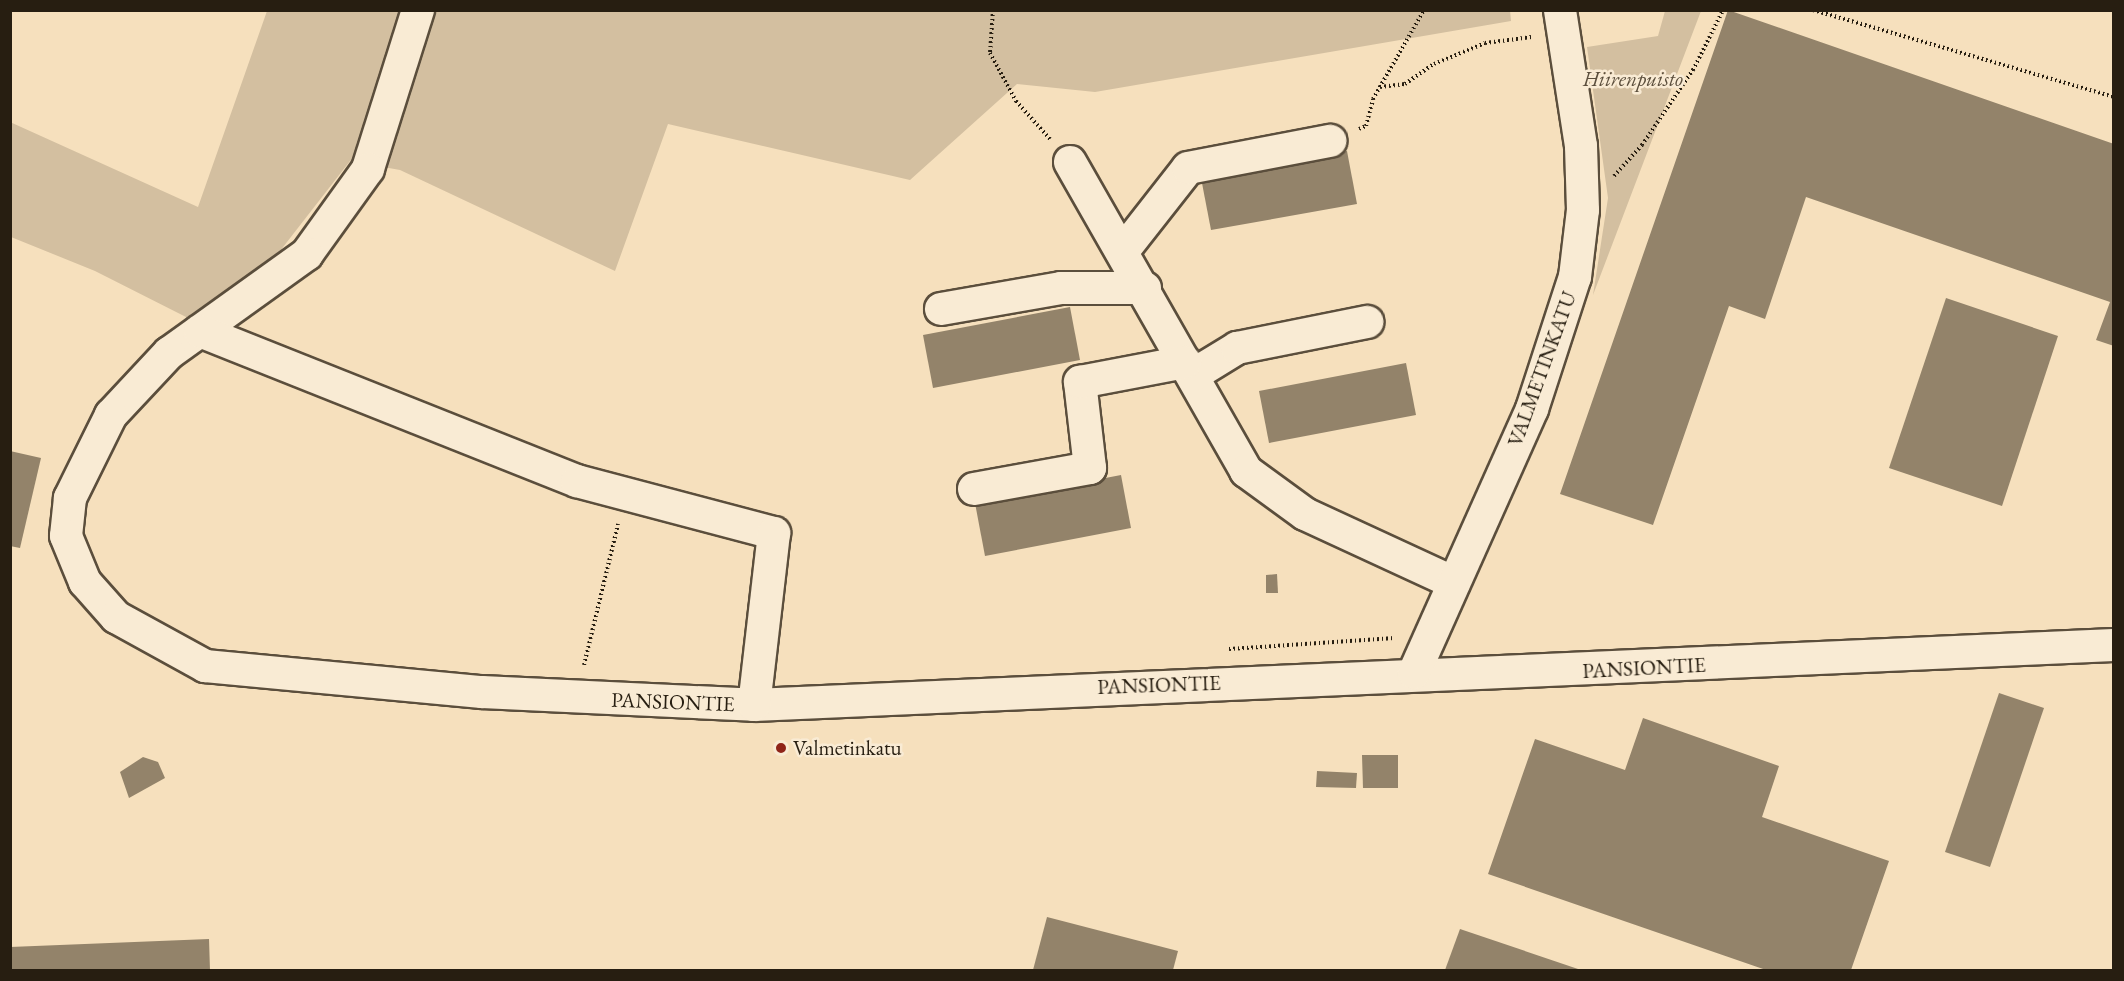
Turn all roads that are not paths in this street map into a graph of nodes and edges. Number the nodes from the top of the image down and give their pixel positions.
1 (418, 10) edge
2 (1552, 23) edge
3 (1330, 141) road end
4 (1070, 162) road end
5 (1123, 251) junction
6 (1145, 288) junction
7 (941, 309) dead end
8 (1368, 322) dead end
9 (200, 331) junction
10 (1189, 369) junction
11 (974, 489) dead end
12 (1454, 583) junction
13 (2114, 645) edge
14 (1414, 673) junction
15 (754, 705) junction

1 - 9 street
2 - 12 street, VALMETINKATU
3 - 5 street
4 - 5 street
5 - 6 street
6 - 7 street
6 - 10 street
8 - 10 street
9 - 15 street
9 - 15 street, PANSIONTIE
10 - 11 street
10 - 12 street
12 - 14 street, VALMETINKATU
13 - 14 street, PANSIONTIE
14 - 15 street, PANSIONTIE

